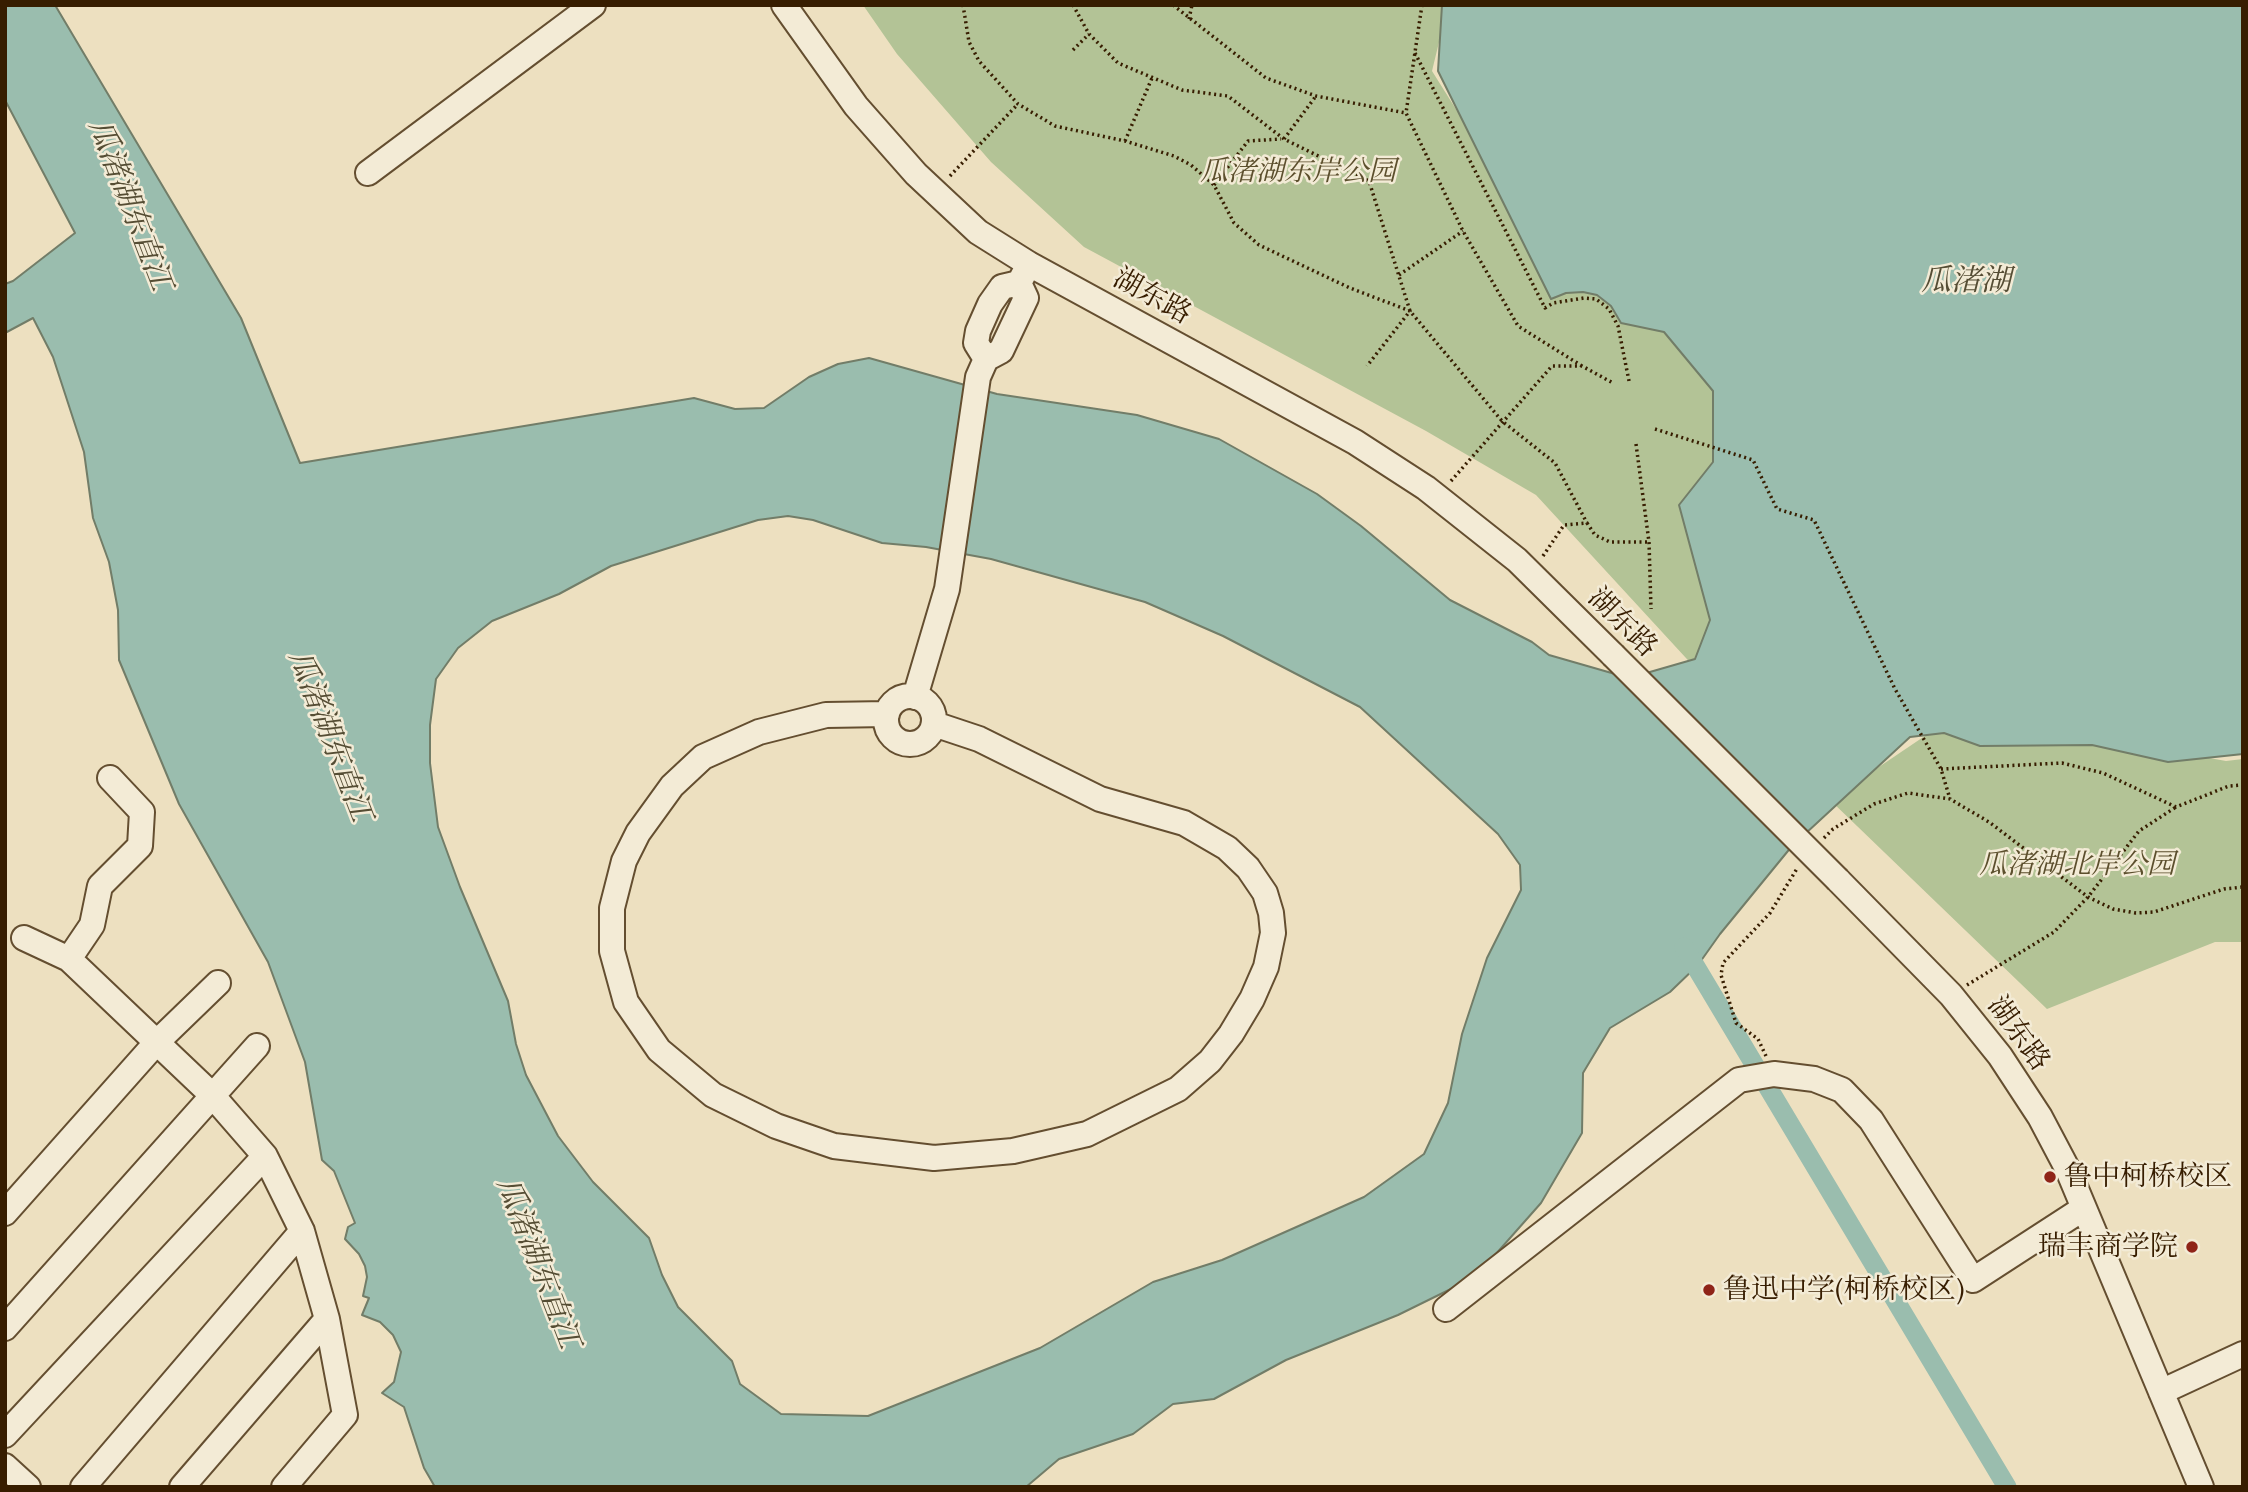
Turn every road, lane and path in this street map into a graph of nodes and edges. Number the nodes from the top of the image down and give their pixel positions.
1 (572, 5) edge
2 (593, 5) edge
3 (784, 5) edge
4 (963, 5) edge
5 (1073, 5) edge
6 (1172, 5) edge
7 (1192, 5) edge
8 (1422, 5) edge
9 (1189, 19) junction
10 (1089, 34) junction
11 (1073, 50) dead end
12 (1415, 53) junction
13 (1152, 78) junction
14 (1316, 96) junction
15 (1018, 104) junction
16 (1406, 113) junction
17 (1283, 139) junction
18 (1125, 141) junction
19 (1214, 185) junction
20 (935, 192) junction
21 (1463, 231) junction
22 (1024, 273) junction
23 (1399, 275) junction
24 (1410, 311) junction
25 (1367, 366) dead end
26 (1582, 366) junction
27 (1629, 381) dead end
28 (1613, 383) dead end
29 (1502, 421) junction
30 (1655, 429) dead end
31 (1636, 444) dead end
32 (1438, 498) junction
33 (1587, 523) junction
34 (1649, 542) junction
35 (1530, 574) junction
36 (1651, 609) dead end
37 (915, 697) junction
38 (887, 714) junction
39 (934, 724) junction
40 (1941, 769) junction
41 (110, 778) dead end
42 (2243, 785) edge
43 (1950, 799) junction
44 (2176, 807) junction
45 (1824, 838) dead end
46 (1806, 858) dead end
47 (2243, 887) edge
48 (2088, 897) junction
49 (24, 938) dead end
50 (69, 959) junction
51 (218, 983) dead end
52 (1951, 995) junction
53 (156, 1043) junction
54 (257, 1046) dead end
55 (1774, 1074) junction
56 (211, 1094) junction
57 (265, 1156) junction
58 (2084, 1208) junction
59 (5, 1213) edge
60 (302, 1231) junction
61 (1446, 1309) dead end
62 (327, 1319) junction
63 (5, 1328) edge
64 (2243, 1354) edge
65 (2161, 1392) junction
66 (5, 1435) edge
67 (5, 1466) edge
68 (291, 1483) edge
69 (25, 1486) edge
70 (83, 1487) edge
71 (182, 1487) edge
72 (2201, 1487) edge

1 - 2 street
3 - 20 street, 湖东路
4 - 15 path
5 - 10 path
6 - 9 path
7 - 9 path
8 - 12 path
9 - 14 path
10 - 11 path
10 - 13 path
12 - 16 path
12 - 27 path
13 - 17 path
13 - 18 path
14 - 16 path
14 - 17 path
15 - 18 path
15 - 20 path
16 - 21 path
17 - 19 path
17 - 23 path
18 - 19 path
19 - 24 path
20 - 22 street, 湖东路
21 - 23 path
21 - 26 path
22 - 32 street, 湖东路
22 - 37 street
23 - 24 path
24 - 25 path
24 - 29 path
26 - 28 path
26 - 29 path
29 - 32 path
29 - 33 path
30 - 40 path
31 - 34 path
32 - 35 street, 湖东路
33 - 34 path
33 - 35 path
34 - 36 path
35 - 52 street, 湖东路, bridge
37 - 38 street
37 - 39 street
38 - 39 street
38 - 39 street
40 - 43 path
40 - 44 path
41 - 50 street
42 - 44 path
43 - 45 path
43 - 48 path
44 - 48 path
46 - 55 path
47 - 48 path
48 - 52 path
49 - 50 street
50 - 53 street
51 - 53 street
52 - 58 street, 湖东路
53 - 56 street
53 - 59 street
54 - 56 street
55 - 58 street
55 - 61 street
56 - 57 street
56 - 63 street
57 - 60 street
57 - 66 street
58 - 65 street, 湖东路
60 - 62 street
60 - 70 street
62 - 68 street
62 - 71 street
64 - 65 street
65 - 72 street, 湖东路
67 - 69 street

